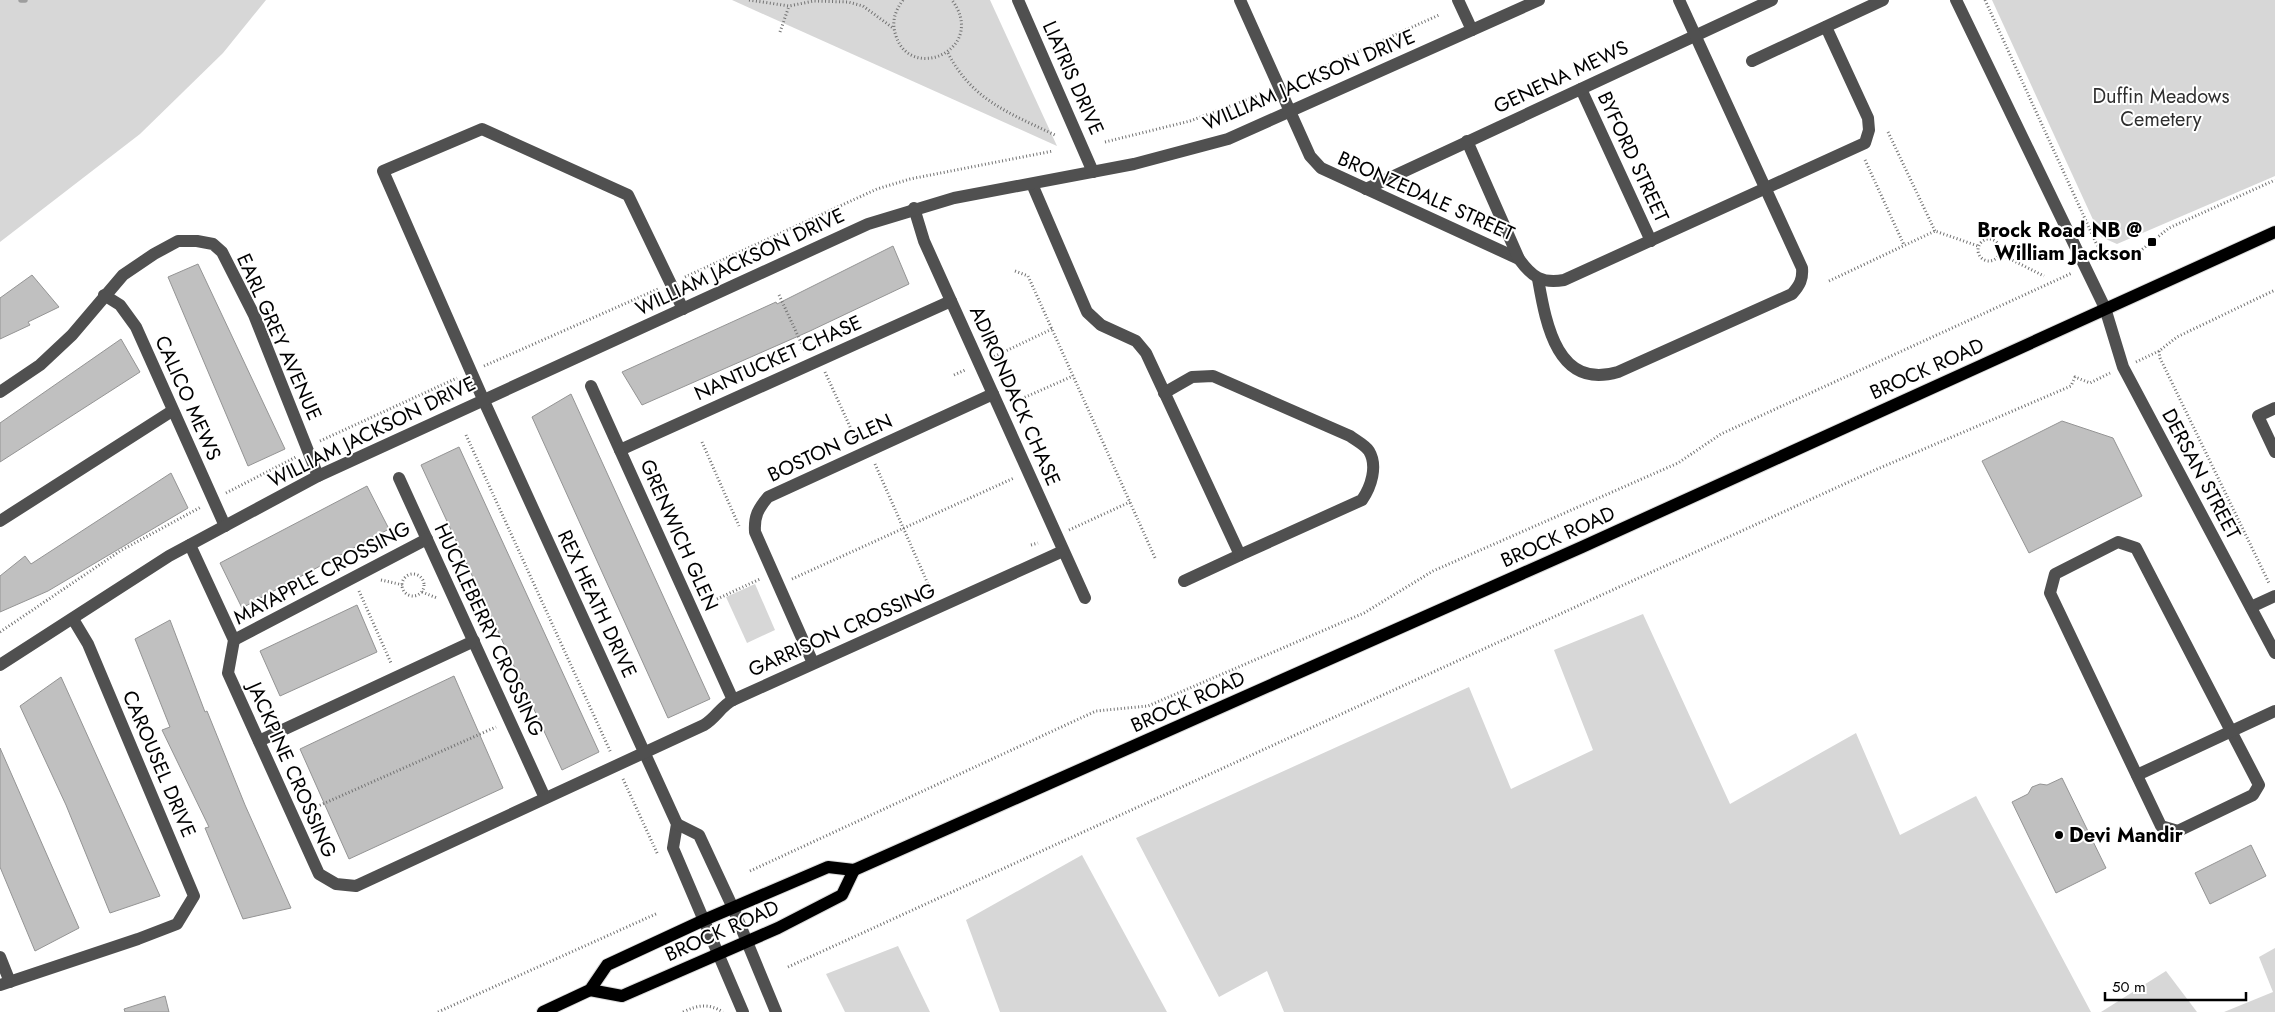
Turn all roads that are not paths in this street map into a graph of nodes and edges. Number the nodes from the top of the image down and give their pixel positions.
1 (1018, 0) edge
2 (1240, 0) edge
3 (1458, 0) edge
4 (1539, 0) edge
5 (1679, 0) edge
6 (1772, 0) edge
7 (1883, 0) edge
8 (1956, 0) edge
9 (1826, 27) junction
10 (1472, 30) junction
11 (1695, 36) junction
12 (1752, 61) dead end
13 (1580, 89) junction
14 (1292, 112) junction
15 (1467, 142) junction
16 (1093, 172) junction
17 (1032, 184) junction
18 (1764, 188) junction
19 (1366, 190) junction
20 (914, 208) junction
21 (2275, 232) edge
22 (1650, 240) junction
23 (1519, 258) junction
24 (1538, 280) junction
25 (104, 295) junction
26 (951, 301) junction
27 (2105, 308) junction
28 (682, 309) junction
29 (591, 386) dead end
30 (0, 392) edge
31 (1164, 393) junction
32 (993, 394) junction
33 (483, 399) junction
34 (2275, 408) edge
35 (172, 411) junction
36 (620, 450) junction
37 (2275, 452) edge
38 (318, 476) junction
39 (399, 478) dead end
40 (0, 521) edge
41 (225, 526) junction
42 (427, 539) junction
43 (190, 545) junction
44 (1063, 551) junction
45 (1240, 555) junction
46 (1184, 581) dead end
47 (2273, 591) edge
48 (1085, 598) dead end
49 (2251, 607) junction
50 (73, 619) junction
51 (234, 640) junction
52 (474, 642) junction
53 (2275, 653) edge
54 (813, 663) junction
55 (0, 666) edge
56 (733, 700) junction
57 (2275, 711) edge
58 (2232, 730) junction
59 (259, 741) junction
60 (644, 753) junction
61 (2137, 775) junction
62 (545, 798) junction
63 (677, 824) junction
64 (854, 870) junction
65 (733, 908) junction
66 (704, 920) junction
67 (747, 942) junction
68 (718, 955) junction
69 (0, 957) edge
70 (5, 983) edge
71 (590, 990) junction
72 (543, 1012) edge
73 (743, 1012) edge
74 (776, 1012) edge

1 - 16 street, LIATRIS DRIVE
2 - 14 street, BRONZEDALE STREET
3 - 10 street
4 - 10 street, WILLIAM JACKSON DRIVE
5 - 11 street
6 - 11 street, GENENA MEWS
7 - 9 street
8 - 27 street
9 - 12 street
9 - 18 street
10 - 14 street, WILLIAM JACKSON DRIVE
11 - 13 street, GENENA MEWS
11 - 18 street
13 - 15 street, GENENA MEWS
13 - 22 street, BYFORD STREET
14 - 16 street, WILLIAM JACKSON DRIVE
14 - 19 street, BRONZEDALE STREET
15 - 19 street, GENENA MEWS
15 - 23 street
16 - 17 street, WILLIAM JACKSON DRIVE
17 - 20 street, WILLIAM JACKSON DRIVE
17 - 31 street
18 - 22 street
18 - 24 street
19 - 23 street, BRONZEDALE STREET
20 - 26 street, ADIRONDACK CHASE
20 - 28 street, WILLIAM JACKSON DRIVE
21 - 27 main road, BROCK ROAD
22 - 24 street
23 - 24 street
25 - 30 street, EARL GREY AVENUE
25 - 35 street, CALICO MEWS
25 - 38 street, EARL GREY AVENUE
26 - 32 street, ADIRONDACK CHASE
26 - 36 street, NANTUCKET CHASE
27 - 49 street, DERSAN STREET
27 - 64 main road, BROCK ROAD
28 - 33 street, WILLIAM JACKSON DRIVE
28 - 33 street, REX HEATH DRIVE
29 - 36 street, GRENWICH GLEN
31 - 45 street
31 - 45 street
32 - 44 street, ADIRONDACK CHASE
32 - 54 street, BOSTON GLEN
33 - 38 street, WILLIAM JACKSON DRIVE
33 - 60 street, REX HEATH DRIVE
34 - 37 street
35 - 40 street
35 - 41 street, CALICO MEWS
36 - 56 street, GRENWICH GLEN
38 - 41 street, WILLIAM JACKSON DRIVE
39 - 42 street, HUCKLEBERRY CROSSING
41 - 43 street, WILLIAM JACKSON DRIVE
42 - 51 street, MAYAPPLE CROSSING
42 - 52 street, HUCKLEBERRY CROSSING
43 - 50 street, WILLIAM JACKSON DRIVE
43 - 51 street
44 - 48 street, ADIRONDACK CHASE
44 - 54 street, GARRISON CROSSING
45 - 46 street
47 - 49 street
49 - 53 street, DERSAN STREET
50 - 55 street, WILLIAM JACKSON DRIVE
50 - 70 street, CAROUSEL DRIVE
51 - 59 street, JACKPINE CROSSING
52 - 59 street
52 - 62 street, HUCKLEBERRY CROSSING
54 - 56 street, GARRISON CROSSING
56 - 60 street, GARRISON CROSSING
57 - 58 street
58 - 61 street
58 - 61 street
58 - 61 street
59 - 62 street, JACKPINE CROSSING
60 - 62 street, JACKPINE CROSSING
60 - 63 street, REX HEATH DRIVE
63 - 65 street
63 - 66 street
64 - 65 main road, BROCK ROAD
64 - 67 main road, BROCK ROAD
65 - 66 main road, BROCK ROAD
65 - 67 street
66 - 68 street
66 - 71 main road, BROCK ROAD
67 - 68 main road, BROCK ROAD
67 - 74 street
68 - 71 main road, BROCK ROAD
68 - 73 street
69 - 70 street
71 - 72 main road

